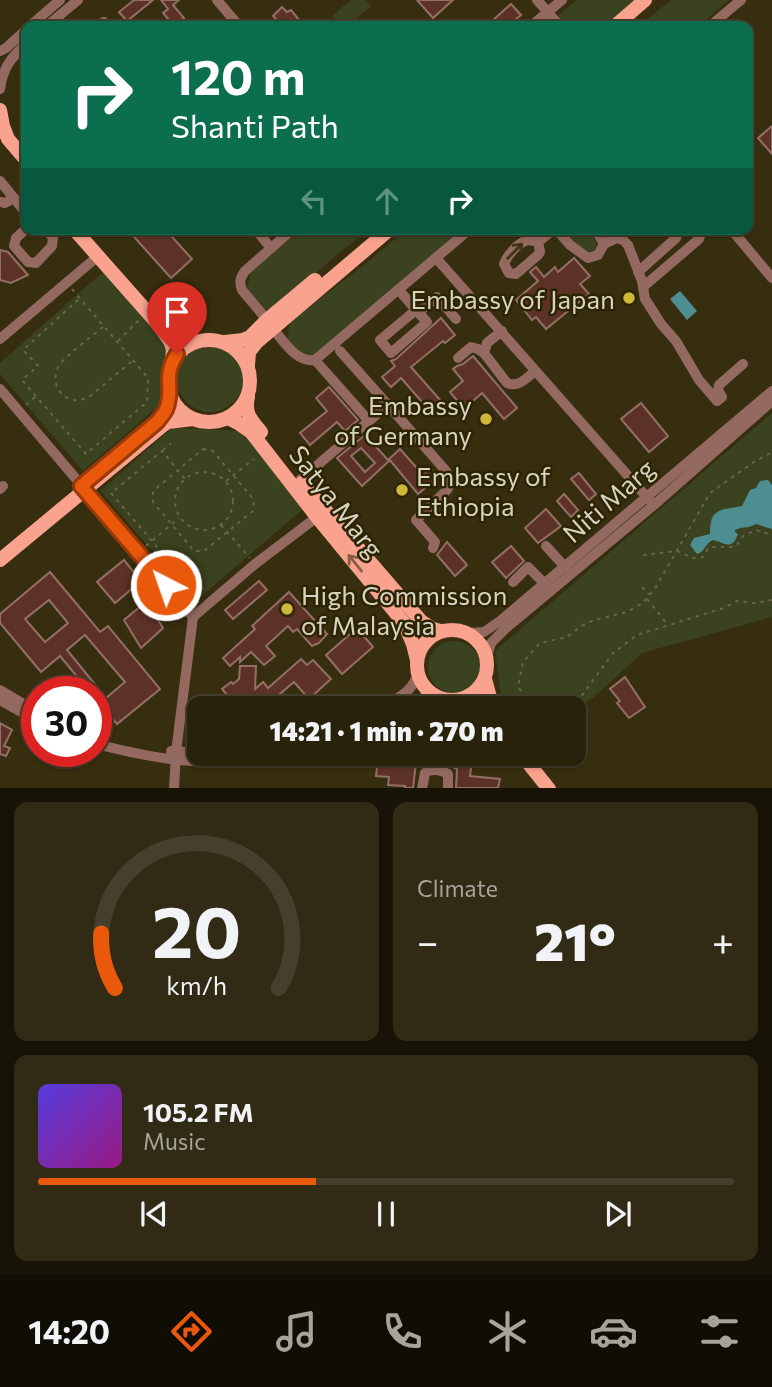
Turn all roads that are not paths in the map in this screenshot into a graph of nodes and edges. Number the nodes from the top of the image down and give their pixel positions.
1 (60, 0) edge
2 (78, 0) edge
3 (217, 0) edge
4 (537, 0) edge
5 (562, 0) edge
6 (645, 0) edge
7 (658, 0) edge
8 (741, 0) edge
9 (548, 12) junction
10 (36, 21) edge
11 (53, 21) edge
12 (235, 21) edge
13 (537, 21) edge
14 (556, 21) edge
15 (621, 21) edge
16 (634, 21) edge
17 (716, 21) edge
18 (21, 34) edge
19 (21, 49) edge
20 (0, 51) edge
21 (0, 89) edge
22 (0, 110) edge
23 (0, 142) edge
24 (21, 154) edge
25 (21, 166) edge
26 (0, 181) edge
27 (14, 198) junction
28 (0, 202) edge
29 (21, 207) edge
30 (21, 234) edge
31 (50, 235) edge
32 (79, 235) edge
33 (91, 235) edge
34 (260, 235) edge
35 (286, 235) edge
36 (369, 235) edge
37 (382, 235) edge
38 (463, 235) edge
39 (547, 235) edge
40 (561, 235) edge
41 (599, 235) edge
42 (677, 235) edge
43 (697, 235) edge
44 (736, 235) edge
45 (538, 242) dead end
46 (604, 244) junction
47 (271, 248) junction
48 (97, 257) junction
49 (436, 258) junction
50 (638, 272) junction
51 (772, 278) edge
52 (643, 287) junction
53 (398, 290) junction
54 (456, 319) dead end
55 (270, 325) junction
56 (502, 331) junction
57 (0, 339) edge
58 (201, 340) junction
59 (223, 342) junction
60 (340, 351) dead end
61 (484, 353) junction
62 (458, 358) dead end
63 (315, 360) junction
64 (743, 364) dead end
65 (248, 365) junction
66 (170, 366) junction
67 (535, 371) junction
68 (0, 389) edge
69 (169, 391) junction
70 (772, 391) edge
71 (248, 397) junction
72 (772, 401) edge
73 (388, 405) junction
74 (228, 418) junction
75 (193, 419) junction
76 (369, 421) junction
77 (300, 480) junction
78 (83, 488) junction
79 (650, 501) junction
80 (317, 516) junction
81 (546, 546) dead end
82 (433, 548) dead end
83 (0, 554) edge
84 (0, 560) edge
85 (565, 567) junction
86 (513, 582) dead end
87 (545, 584) junction
88 (193, 617) junction
89 (440, 631) junction
90 (468, 633) junction
91 (486, 656) junction
92 (417, 666) junction
93 (485, 679) junction
94 (0, 690) edge
95 (400, 696) edge
96 (440, 696) edge
97 (469, 696) edge
98 (490, 696) edge
99 (0, 700) edge
100 (21, 702) edge
101 (21, 712) edge
102 (112, 740) edge
103 (112, 746) edge
104 (187, 755) edge
105 (176, 756) junction
106 (187, 757) edge
107 (440, 766) edge
108 (531, 766) edge
109 (543, 766) edge
110 (439, 770) junction
111 (174, 788) edge
112 (422, 788) edge
113 (448, 788) edge
114 (548, 788) edge
115 (559, 788) edge

1 - 10 street
2 - 11 street
3 - 12 street
4 - 9 street
5 - 9 street
6 - 15 main road
7 - 16 main road
8 - 17 street
9 - 13 street
9 - 14 street
18 - 20 street
19 - 21 street
22 - 24 main road
23 - 25 main road
26 - 27 street
27 - 28 street
27 - 29 street
30 - 31 street
32 - 48 main road
33 - 58 main road
34 - 47 street
35 - 47 street
36 - 55 main road
37 - 55 main road
38 - 49 street
39 - 45 street
40 - 46 street
41 - 46 street
42 - 50 street
43 - 52 street
44 - 51 street
46 - 50 street
47 - 55 street
48 - 57 street
48 - 66 main road
49 - 53 street
49 - 56 street
50 - 52 street
52 - 64 street
53 - 54 street
53 - 63 street
55 - 59 main road
55 - 63 street
55 - 65 main road
56 - 61 street
56 - 67 street
58 - 59 main road
58 - 66 main road
59 - 65 main road
60 - 73 street
61 - 62 street
61 - 67 street
63 - 76 street
65 - 71 main road
66 - 69 main road
67 - 79 street
68 - 78 street
69 - 75 main road
69 - 78 main road
70 - 79 street, Niti Marg
71 - 74 main road
71 - 77 main road, Satya Marg
72 - 79 street, Niti Marg
73 - 76 street
73 - 82 street
74 - 75 main road
74 - 80 main road, Satya Marg
75 - 78 main road
76 - 77 street
77 - 89 main road, Satya Marg
78 - 83 main road
78 - 84 main road
78 - 88 street
79 - 85 street, Niti Marg
79 - 91 street, Niti Marg
80 - 88 street
92 -> 80 main road, Satya Marg
81 - 85 street
85 - 87 street, Niti Marg
86 - 87 street
87 - 90 street, Niti Marg
88 - 105 street
89 - 90 main road
89 - 92 main road
90 - 91 main road
91 - 93 main road
92 - 95 street
92 - 96 main road
93 - 97 main road
93 - 98 main road
94 - 100 street
99 - 101 street
102 - 105 street
103 - 105 street
104 - 105 street
105 - 106 street
105 - 111 street
107 - 110 street
108 - 114 main road
109 - 115 main road
110 - 112 street
110 - 113 street

